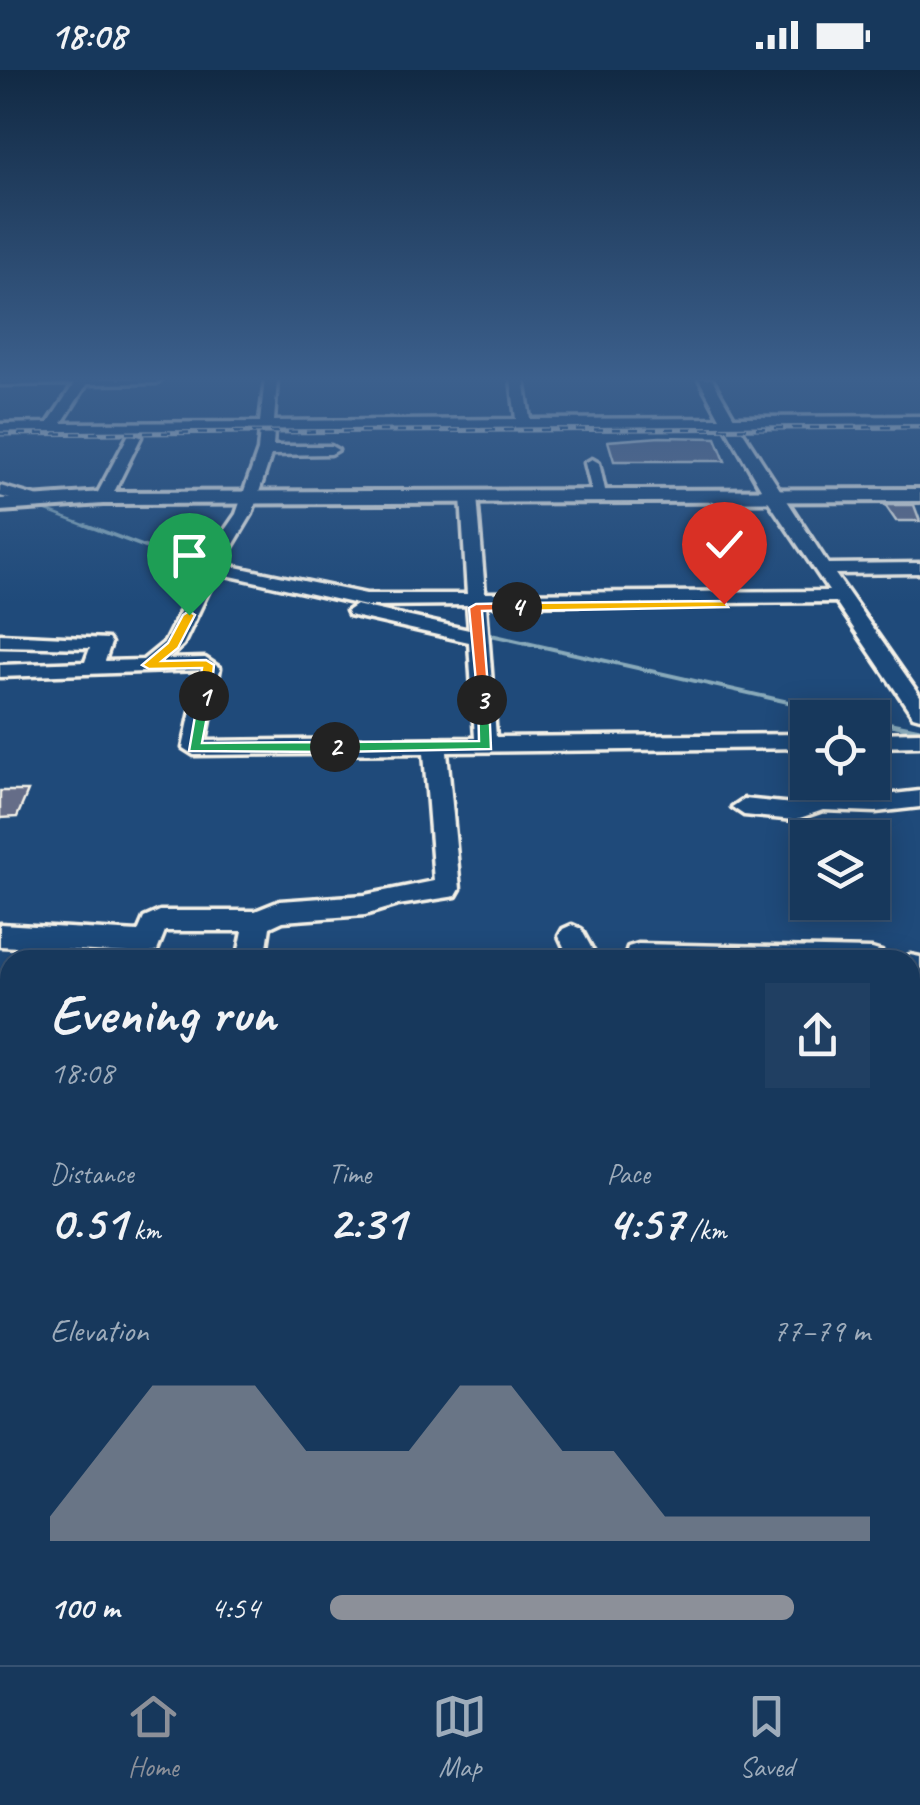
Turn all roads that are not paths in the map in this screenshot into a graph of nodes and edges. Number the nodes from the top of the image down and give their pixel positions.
1 (126, 453) edge
2 (265, 453) edge
3 (749, 453) edge
4 (592, 463) dead end
5 (920, 495) edge
6 (469, 496) junction
7 (601, 496) junction
8 (773, 496) junction
9 (103, 498) junction
10 (249, 498) junction
11 (16, 500) edge
12 (920, 568) edge
13 (825, 569) junction
14 (209, 573) junction
15 (846, 599) junction
16 (350, 604) junction
17 (477, 622) junction
18 (0, 640) edge
19 (149, 665) junction
20 (94, 666) junction
21 (0, 671) edge
22 (920, 712) edge
23 (920, 739) edge
24 (890, 740) edge
25 (790, 741) edge
26 (435, 746) junction
27 (486, 746) junction
28 (920, 798) edge
29 (744, 806) dead end
30 (258, 920) junction
31 (0, 936) edge
32 (253, 950) edge

1 - 9 street
2 - 10 street
3 - 8 street
4 - 7 street
5 - 8 main road
6 - 7 main road
6 - 10 main road
6 - 17 street
7 - 8 main road
8 - 13 street
9 - 10 main road
9 - 11 main road
10 - 14 street
12 - 13 street
13 - 15 street
14 - 16 street
14 - 19 street
15 - 17 street
15 - 22 street
16 - 17 street
16 - 17 street
17 - 27 street
18 - 20 street
19 - 20 street
19 - 26 street
20 - 21 street
23 - 24 street
25 - 27 street
26 - 27 street
26 - 30 street
28 - 29 street
30 - 31 street
30 - 32 street

